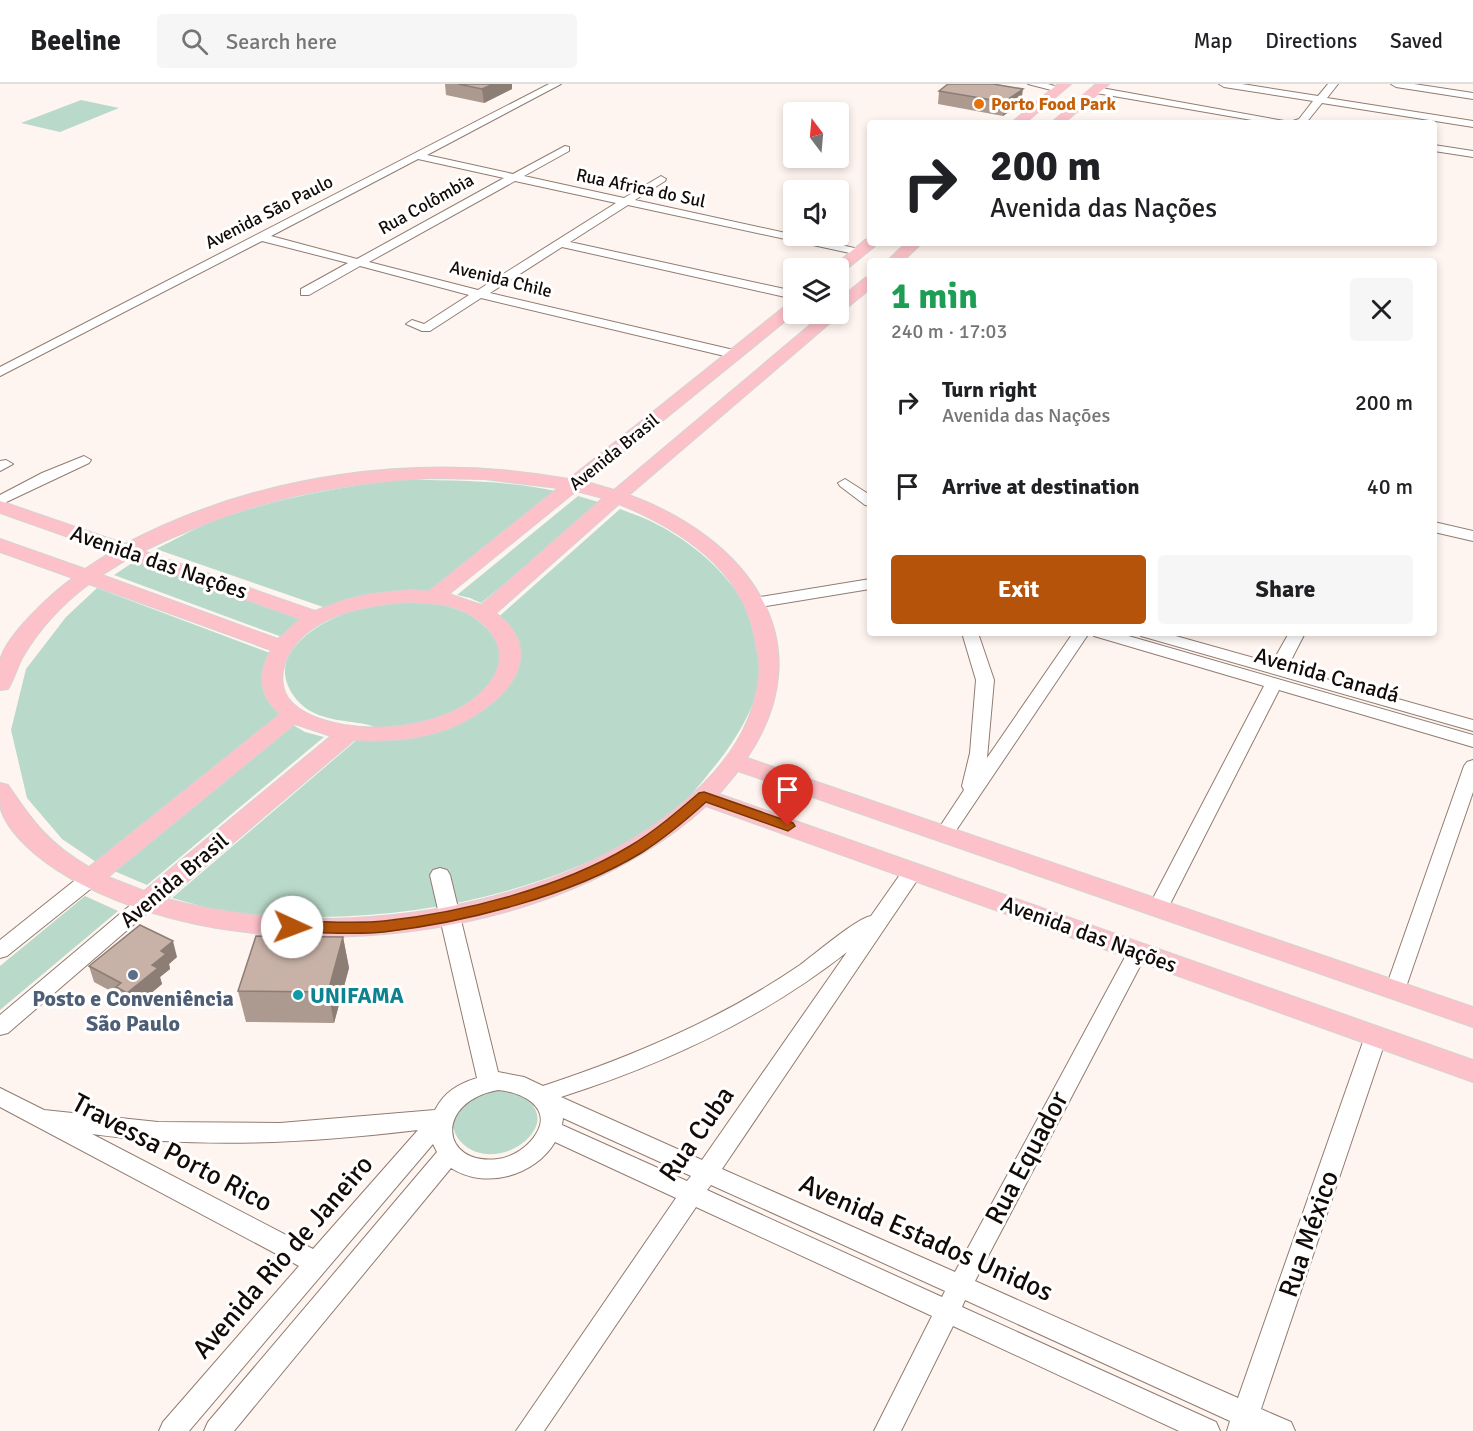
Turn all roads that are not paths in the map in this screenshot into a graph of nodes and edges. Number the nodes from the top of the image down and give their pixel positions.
1 (556, 84) edge
2 (1033, 84) edge
3 (1224, 84) edge
4 (1333, 84) edge
5 (1396, 84) edge
6 (1062, 86) edge
7 (1099, 87) edge
8 (1452, 88) edge
9 (1473, 96) edge
10 (1319, 100) junction
11 (1021, 120) edge
12 (1060, 120) edge
13 (1270, 120) edge
14 (1302, 120) edge
15 (1473, 124) edge
16 (1437, 148) edge
17 (565, 149) dead end
18 (1473, 154) edge
19 (417, 156) junction
20 (514, 177) junction
21 (656, 178) dead end
22 (620, 200) junction
23 (265, 235) junction
24 (559, 243) junction
25 (912, 246) edge
26 (864, 248) edge
27 (898, 258) edge
28 (849, 260) edge
29 (363, 261) junction
30 (867, 284) edge
31 (478, 290) junction
32 (305, 292) dead end
33 (783, 293) edge
34 (849, 299) edge
35 (783, 315) edge
36 (820, 324) edge
37 (737, 351) junction
38 (777, 360) junction
39 (0, 372) edge
40 (84, 460) dead end
41 (845, 483) dead end
42 (573, 485) junction
43 (617, 496) junction
44 (867, 500) edge
45 (0, 501) edge
46 (0, 507) edge
47 (1437, 528) edge
48 (1473, 537) edge
49 (0, 545) edge
50 (127, 551) junction
51 (87, 576) junction
52 (867, 584) edge
53 (434, 597) junction
54 (754, 603) junction
55 (484, 613) junction
56 (317, 618) junction
57 (971, 636) edge
58 (1079, 636) edge
59 (1112, 636) edge
60 (1156, 636) edge
61 (1296, 636) edge
62 (281, 647) junction
63 (1276, 677) junction
64 (0, 684) edge
65 (294, 714) junction
66 (1473, 726) edge
67 (348, 733) junction
68 (1473, 741) edge
69 (735, 762) junction
70 (1473, 766) edge
71 (0, 790) edge
72 (704, 797) junction
73 (969, 797) junction
74 (944, 834) junction
75 (913, 871) junction
76 (440, 875) dead end
77 (91, 878) junction
78 (147, 902) junction
79 (1158, 908) junction
80 (886, 910) junction
81 (449, 916) junction
82 (0, 951) edge
83 (1138, 951) junction
84 (1395, 990) junction
85 (1473, 1017) edge
86 (0, 1027) edge
87 (1376, 1036) junction
88 (1473, 1071) edge
89 (489, 1082) junction
90 (0, 1097) edge
91 (543, 1097) junction
92 (40, 1118) junction
93 (442, 1122) junction
94 (550, 1129) junction
95 (450, 1153) junction
96 (706, 1172) junction
97 (690, 1193) junction
98 (316, 1263) junction
99 (960, 1286) junction
100 (948, 1311) junction
101 (1243, 1423) edge
102 (172, 1431) edge
103 (217, 1431) edge
104 (529, 1431) edge
105 (887, 1431) edge
106 (1207, 1431) edge
107 (1282, 1431) edge

1 - 19 street, Avenida São Paulo
2 - 6 street
3 - 10 street
4 - 10 street
5 - 8 street
6 - 11 main road
7 - 12 main road
7 - 13 street
8 - 9 street
10 - 14 street
10 - 15 street
16 - 18 street
17 - 20 street, Rua Colômbia
19 - 20 street, Rua Africa do Sul
19 - 23 street, Avenida São Paulo
20 - 22 street, Rua Africa do Sul
20 - 29 street, Rua Colômbia
21 - 22 street
22 - 24 street
22 - 26 street, Rua Africa do Sul
22 - 31 street
23 - 29 street, Avenida Chile
23 - 39 street, Avenida São Paulo
24 - 31 street
24 - 33 street
25 - 27 main road
26 - 28 main road
29 - 31 street, Avenida Chile
29 - 32 street, Rua Colômbia
30 - 34 main road
31 - 31 street
31 - 37 street, Avenida Chile
35 - 37 main road, Avenida Brasil
36 - 38 main road, Avenida Brasil
37 - 38 main road
37 - 42 main road, Avenida Brasil
38 - 43 main road, Avenida Brasil
40 - 45 street
41 - 44 street
42 - 43 main road
42 - 50 main road
42 - 53 main road, Avenida Brasil
43 - 54 main road
43 - 55 main road, Avenida Brasil
46 - 50 main road, Avenida das Nações
47 - 48 street
49 - 51 main road, Avenida das Nações
50 - 51 main road
50 - 56 main road, Avenida das Nações
51 - 62 main road, Avenida das Nações
51 - 64 main road
52 - 54 street
53 - 55 main road
53 - 56 main road
54 - 69 main road
55 - 67 main road
56 - 62 main road
57 - 73 street
58 - 73 street
59 - 63 street, Avenida Canadá
60 - 63 street, Avenida Canadá
61 - 63 street
62 - 65 main road
63 - 66 street, Avenida Canadá
63 - 68 street, Avenida Canadá
63 - 79 street
65 - 67 main road
65 - 77 main road
67 - 78 main road, Avenida Brasil
69 - 72 main road
69 - 74 main road, Avenida das Nações
70 - 84 street
71 - 77 main road
72 - 75 main road, Avenida das Nações
72 - 81 main road
73 - 74 street
74 - 79 main road, Avenida das Nações
75 - 80 street, Rua Cuba
75 - 83 main road, Avenida das Nações
76 - 81 street
77 - 78 main road
77 - 82 street
78 - 81 main road
78 - 86 street, Avenida Brasil
79 - 84 main road, Avenida das Nações
80 - 91 street
80 - 96 street, Rua Cuba
81 - 89 street
83 - 87 main road, Avenida das Nações
83 - 99 street, Rua Equador
84 - 85 main road, Avenida das Nações
87 - 88 main road, Avenida das Nações
87 - 101 street, Rua México
89 - 91 street
89 - 93 street
90 - 92 street, Travessa Porto Rico
91 - 94 street
91 - 96 street, Avenida Estados Unidos
92 - 93 street
92 - 98 street, Travessa Porto Rico
93 - 95 street
93 - 98 street, Avenida Rio de Janeiro
94 - 95 street
94 - 97 street
95 - 103 street
96 - 97 street, Rua Cuba
96 - 99 street, Avenida Estados Unidos
97 - 100 street
97 - 104 street, Rua Cuba
98 - 102 street, Avenida Rio de Janeiro
99 - 100 street, Rua Equador
99 - 101 street, Avenida Estados Unidos
100 - 105 street, Rua Equador
100 - 106 street
101 - 107 street, Avenida Estados Unidos

